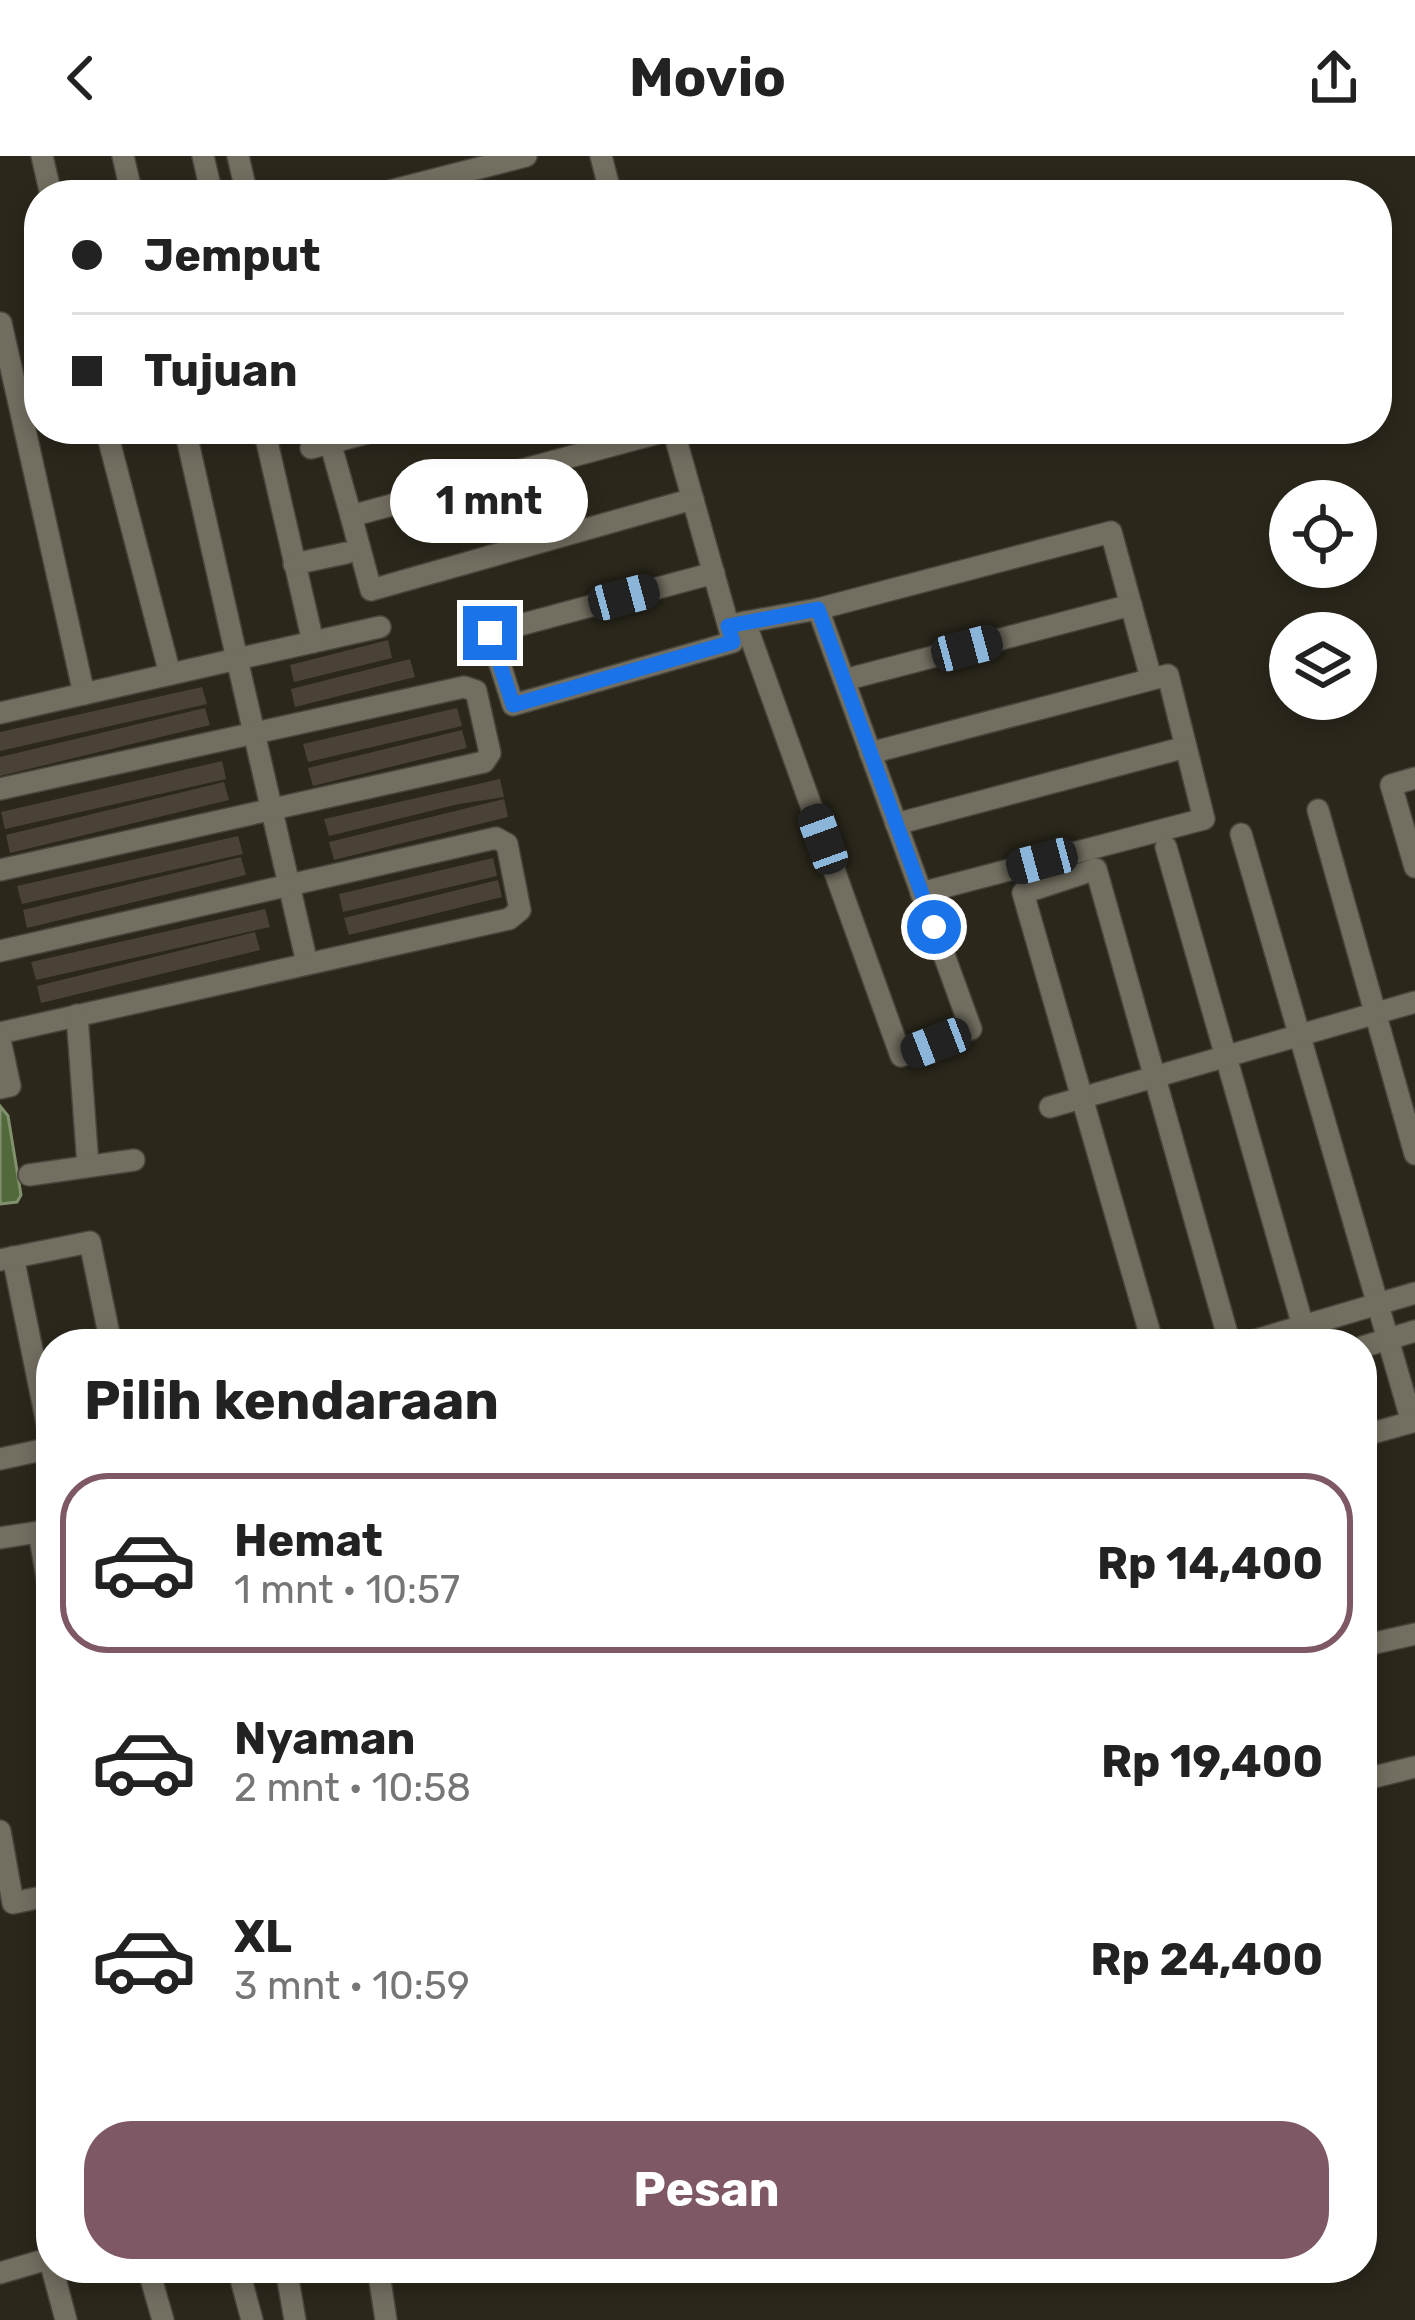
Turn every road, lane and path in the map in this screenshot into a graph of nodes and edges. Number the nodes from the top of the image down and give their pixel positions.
1 (526, 156) edge
2 (453, 180) edge
3 (1, 323) edge
4 (24, 402) edge
5 (35, 444) edge
6 (110, 444) edge
7 (188, 444) edge
8 (267, 444) edge
9 (325, 444) edge
10 (618, 444) edge
11 (678, 444) edge
12 (693, 499) junction
13 (351, 516) junction
14 (346, 553) dead end
15 (294, 564) junction
16 (713, 573) junction
17 (1131, 604) junction
18 (818, 609) junction
19 (737, 624) junction
20 (380, 627) dead end
21 (313, 642) junction
22 (237, 658) junction
23 (170, 674) junction
24 (1151, 679) junction
25 (844, 680) junction
26 (84, 694) junction
27 (2, 705) edge
28 (254, 731) junction
29 (1186, 747) junction
30 (870, 753) junction
31 (1415, 778) edge
32 (0, 789) edge
33 (272, 809) junction
34 (1318, 810) dead end
35 (896, 824) junction
36 (1241, 834) dead end
37 (1166, 848) dead end
38 (1415, 867) edge
39 (0, 870) edge
40 (289, 886) junction
41 (921, 892) junction
42 (0, 951) edge
43 (307, 963) junction
44 (1415, 1002) edge
45 (1375, 1013) junction
46 (77, 1015) junction
47 (1300, 1035) junction
48 (0, 1036) edge
49 (1226, 1056) junction
50 (1155, 1077) junction
51 (0, 1088) edge
52 (1082, 1098) junction
53 (1051, 1107) dead end
54 (1415, 1154) edge
55 (134, 1160) dead end
56 (88, 1166) junction
57 (28, 1175) dead end
58 (6, 1258) edge
59 (1415, 1293) edge
60 (1377, 1304) junction
61 (1303, 1326) junction
62 (108, 1329) edge
63 (1149, 1329) edge
64 (1226, 1329) edge
65 (1293, 1329) edge
66 (1415, 1330) edge
67 (1388, 1339) junction
68 (1377, 1342) edge
69 (36, 1383) edge
70 (1413, 1421) edge
71 (1377, 1432) edge
72 (36, 1449) edge
73 (0, 1459) edge
74 (36, 1532) edge
75 (0, 1538) edge
76 (1415, 1634) edge
77 (1377, 1643) edge
78 (1415, 1767) edge
79 (1377, 1776) edge
80 (0, 1831) edge
81 (7, 1905) edge
82 (36, 2265) edge
83 (0, 2272) edge
84 (57, 2283) edge
85 (152, 2283) edge
86 (242, 2283) edge
87 (289, 2283) edge
88 (380, 2283) edge
89 (67, 2320) edge
90 (163, 2320) edge
91 (252, 2320) edge
92 (295, 2320) edge
93 (386, 2320) edge

1 - 2 street
3 - 4 street
5 - 26 street
6 - 23 street
7 - 22 street
8 - 15 street
9 - 13 street
10 - 13 street
11 - 12 street
12 - 13 street
12 - 16 street
14 - 15 street
15 - 21 street
16 - 19 street
16 - 19 street
17 - 18 street
17 - 24 street
17 - 25 street
18 - 19 street
18 - 25 street
19 - 41 street
20 - 21 street
21 - 22 street
22 - 23 street
22 - 28 street
23 - 26 street
24 - 29 street
24 - 30 street
25 - 30 street
26 - 27 street
28 - 32 street
28 - 33 street
28 - 33 street
29 - 35 street
29 - 41 street
30 - 35 street
31 - 38 street
33 - 39 street
33 - 40 street
34 - 45 street
35 - 41 street
36 - 47 street
37 - 49 street
40 - 42 street
40 - 43 street
40 - 43 street
43 - 46 street
44 - 45 street
45 - 47 street
45 - 54 street
46 - 48 street
46 - 56 street
47 - 49 street
47 - 60 street
48 - 51 street
49 - 50 street
49 - 61 street
50 - 52 street
50 - 52 street
50 - 64 street
52 - 53 street
52 - 63 street
55 - 56 street
56 - 57 street
58 - 62 street
58 - 69 street
59 - 60 street
60 - 61 street
60 - 67 street
61 - 65 street
66 - 67 street
67 - 68 street
67 - 70 street
70 - 71 street
72 - 73 street
74 - 75 street
76 - 77 street
78 - 79 street
80 - 81 street
82 - 83 street
84 - 89 street
85 - 90 street
86 - 91 street
87 - 92 street
88 - 93 street

